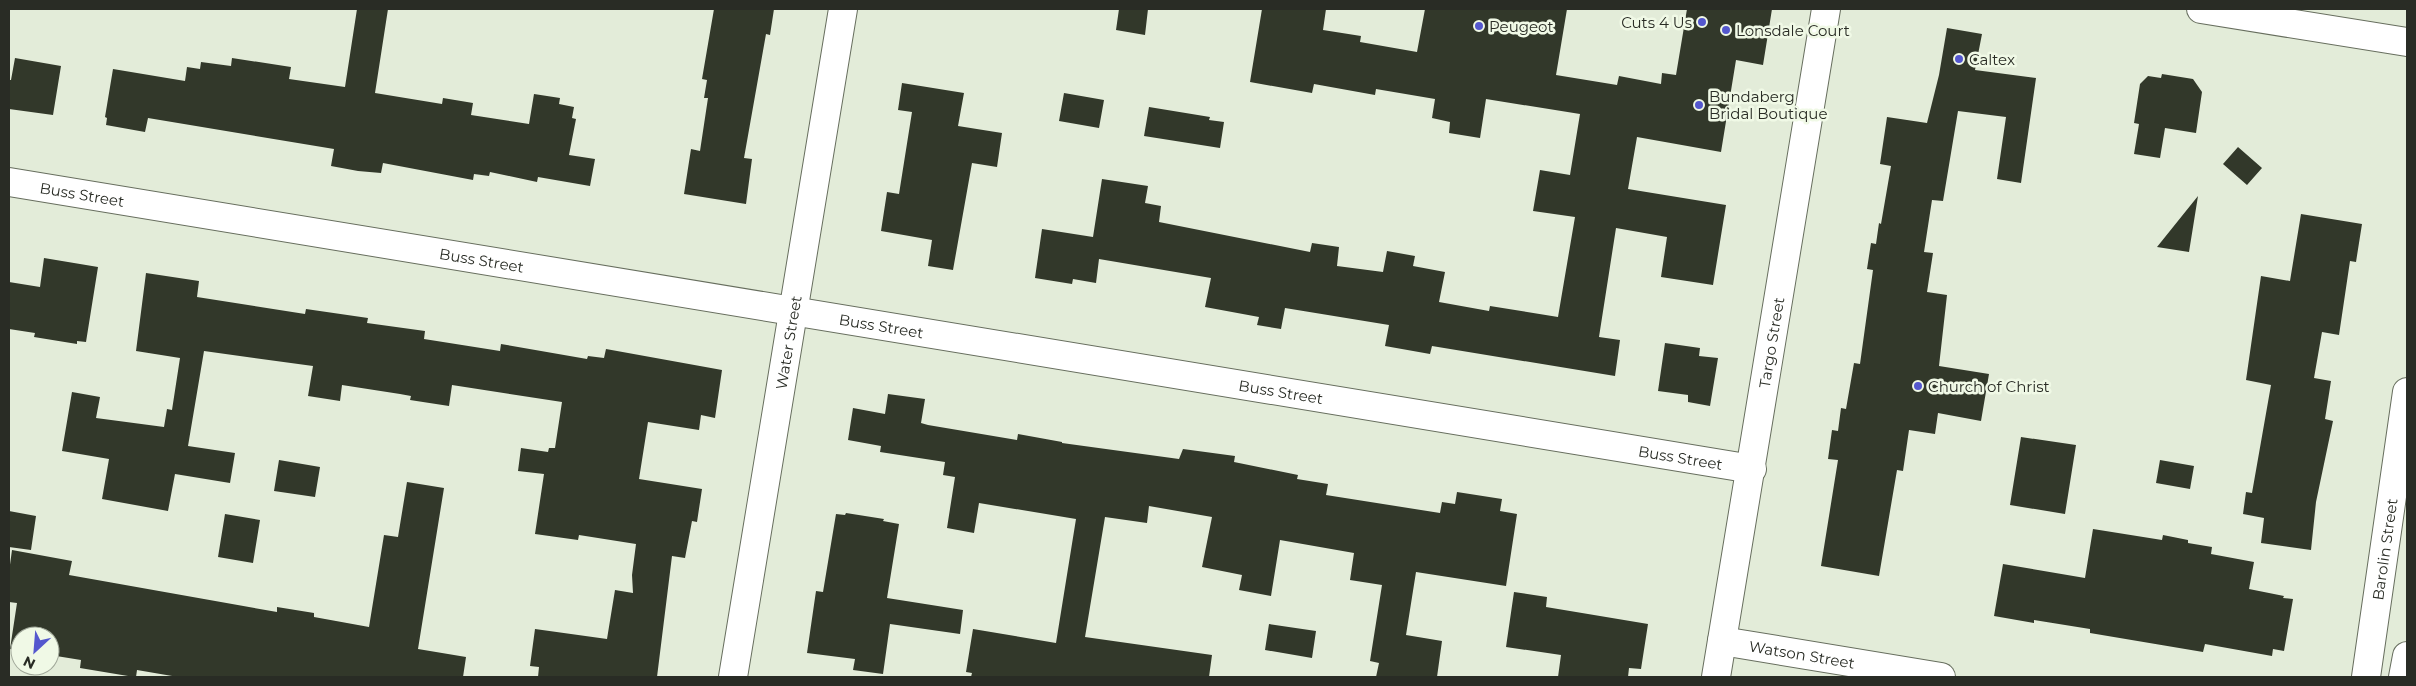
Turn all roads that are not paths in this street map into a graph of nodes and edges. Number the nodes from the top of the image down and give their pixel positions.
1 (843, 9) edge
2 (1826, 9) edge
3 (2201, 9) edge
4 (2407, 42) edge
5 (9, 182) edge
6 (793, 312) junction
7 (2407, 392) edge
8 (1752, 469) junction
9 (1722, 641) junction
10 (2407, 656) edge
11 (733, 677) edge
12 (1716, 677) edge
13 (1941, 677) edge
14 (2366, 677) edge
15 (2403, 677) edge

1 - 6 street, Water Street
2 - 8 street, Targo Street
3 - 4 street
5 - 6 street, Buss Street
6 - 8 street, Buss Street
6 - 11 street, Water Street
7 - 14 street, Barolin Street
8 - 9 street, Targo Street
9 - 12 street, Targo Street
9 - 13 street, Watson Street
10 - 15 street

